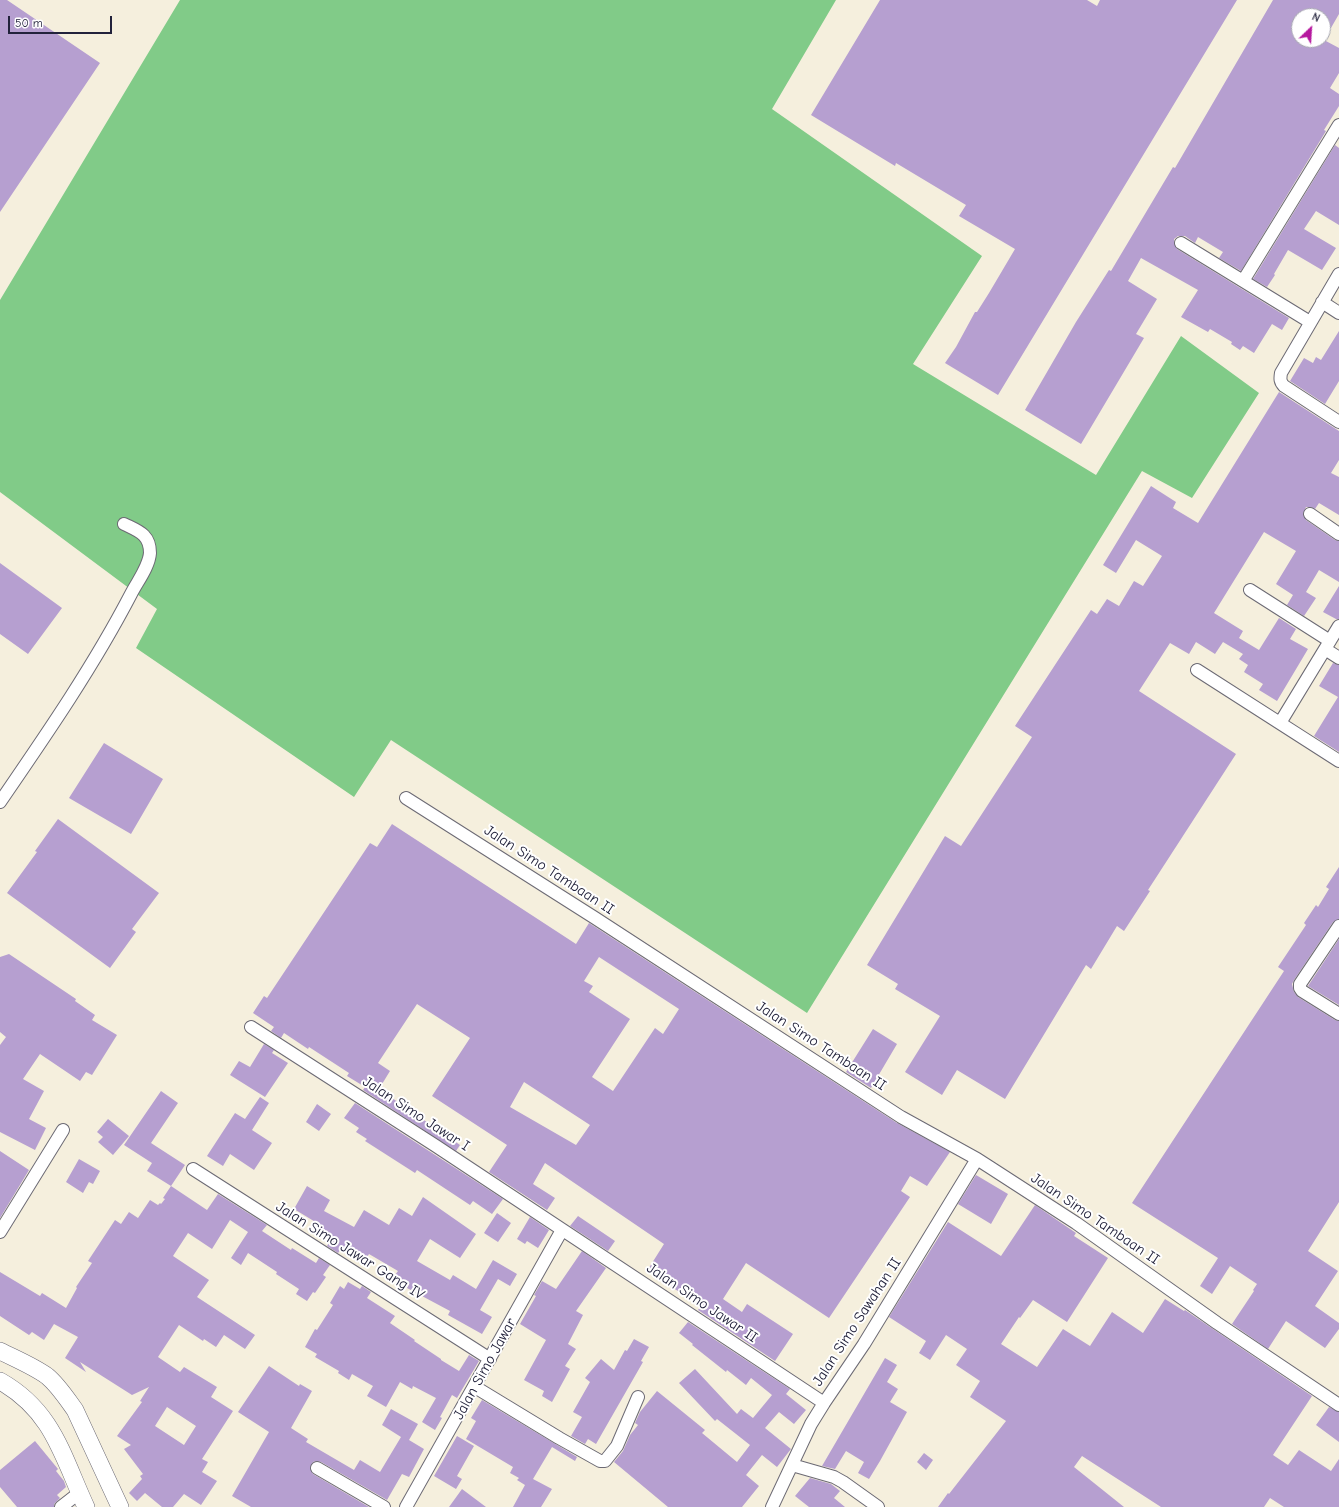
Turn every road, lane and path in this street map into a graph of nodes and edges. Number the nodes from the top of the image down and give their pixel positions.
1 (1339, 125) edge
2 (1181, 243) dead end
3 (1339, 274) edge
4 (1243, 281) junction
5 (1322, 302) junction
6 (1339, 313) edge
7 (1310, 322) junction
8 (1339, 422) edge
9 (1310, 514) dead end
10 (124, 524) dead end
11 (1339, 534) edge
12 (1250, 590) dead end
13 (1339, 626) edge
14 (1327, 645) junction
15 (1339, 658) edge
16 (1197, 670) dead end
17 (1280, 722) junction
18 (1339, 761) edge
19 (406, 798) dead end
20 (0, 802) edge
21 (1339, 926) edge
22 (1339, 1014) edge
23 (251, 1027) dead end
24 (63, 1130) dead end
25 (977, 1159) junction
26 (193, 1169) dead end
27 (562, 1230) junction
28 (0, 1232) edge
29 (0, 1351) edge
30 (490, 1360) junction
31 (0, 1381) edge
32 (475, 1387) junction
33 (638, 1397) dead end
34 (824, 1402) junction
35 (1339, 1405) edge
36 (792, 1466) junction
37 (317, 1468) dead end
38 (82, 1500) edge
39 (409, 1506) edge
40 (61, 1507) edge
41 (120, 1507) edge
42 (384, 1507) edge
43 (772, 1507) edge
44 (878, 1507) edge

1 - 4 street
2 - 4 street
3 - 5 street
4 - 7 street
5 - 6 street
5 - 7 street
7 - 8 street
9 - 11 street
10 - 20 street
12 - 14 street
13 - 14 street
14 - 15 street
14 - 17 street
16 - 17 street
17 - 18 street
19 - 25 street, Jalan Simo Tambaan II
21 - 22 street
23 - 27 street, Jalan Simo Jawar I
24 - 28 street
25 - 34 street, Jalan Simo Sawahan II
25 - 35 street, Jalan Simo Tambaan II
26 - 30 street, Jalan Simo Jawar Gang IV
27 - 30 street, Jalan Simo Jawar
27 - 34 street, Jalan Simo Jawar II
29 - 41 main road
30 - 32 street, Jalan Simo Jawar
31 - 38 main road
32 - 33 street
32 - 39 street, Jalan Simo Jawar
34 - 36 street, Jalan Simo Sawahan II
36 - 43 street, Jalan Simo Sawahan II
36 - 44 street
37 - 42 street
38 - 40 street

